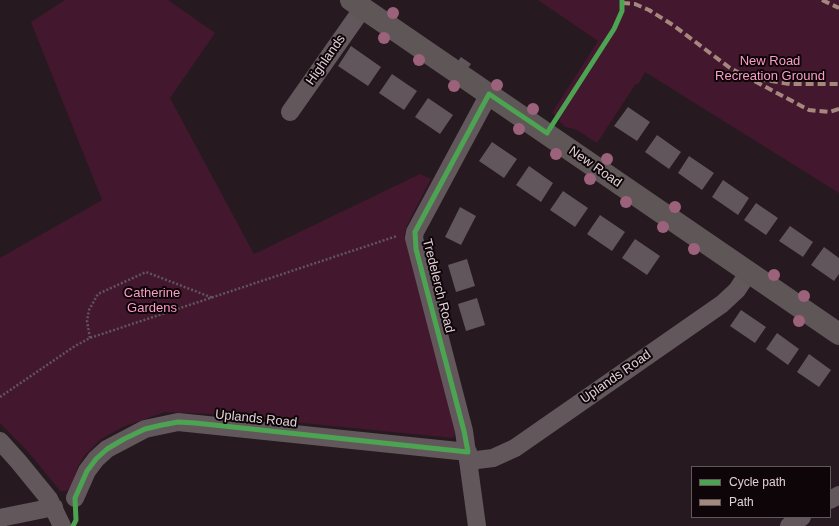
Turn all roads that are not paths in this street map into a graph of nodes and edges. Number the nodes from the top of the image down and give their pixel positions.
1 (357, 4) edge
2 (489, 94) junction
3 (290, 112) dead end
4 (749, 272) junction
5 (839, 334) edge
6 (0, 441) edge
7 (469, 457) junction
8 (75, 498) dead end
9 (54, 507) junction
10 (0, 518) edge
11 (801, 518) edge
12 (62, 526) edge
13 (477, 526) edge
14 (789, 526) edge

1 - 2 street, New Road
1 - 3 street, Highlands
2 - 4 street, New Road
2 - 7 street, Tredelerch Road
4 - 5 street, New Road
4 - 7 street, Uplands Road
6 - 9 street
7 - 8 street, Uplands Road
7 - 13 street, Tredelerch Road
9 - 10 street
9 - 12 street
11 - 14 street

